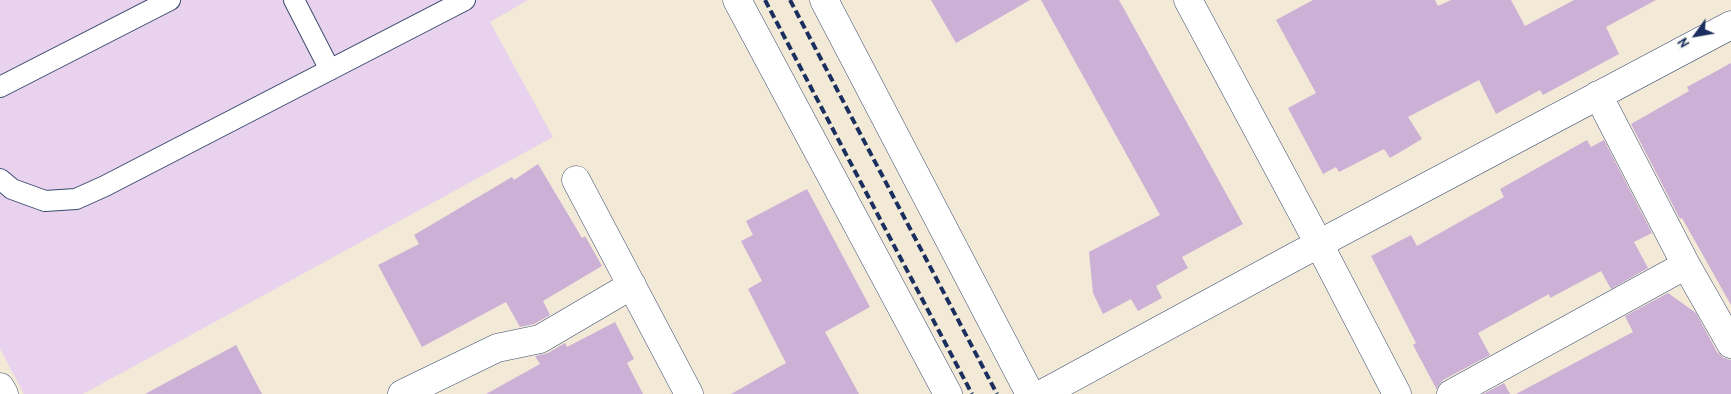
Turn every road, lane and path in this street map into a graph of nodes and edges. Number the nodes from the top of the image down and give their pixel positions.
1 (170, 0) edge
2 (294, 0) edge
3 (465, 0) edge
4 (737, 0) edge
5 (824, 0) edge
6 (1188, 0) edge
7 (440, 6) edge
8 (1731, 25) edge
9 (330, 70) junction
10 (0, 87) edge
11 (1598, 95) junction
12 (0, 178) edge
13 (576, 180) dead end
14 (1320, 244) junction
15 (1686, 265) junction
16 (632, 285) junction
17 (1731, 344) edge
18 (0, 386) edge
19 (4, 394) edge
20 (402, 394) edge
21 (690, 394) edge
22 (948, 394) edge
23 (1030, 394) edge
24 (1042, 394) edge
25 (1397, 394) edge
26 (1451, 394) edge

1 - 10 lane
2 - 9 lane
3 - 7 lane
4 - 22 street
5 - 23 street
6 - 14 street
7 - 9 lane
8 - 11 street
9 - 12 lane
11 - 14 street
11 - 15 street
13 - 16 street
14 - 24 street
14 - 25 street
15 - 17 street
15 - 26 street
16 - 20 street
16 - 21 street
18 - 19 street

